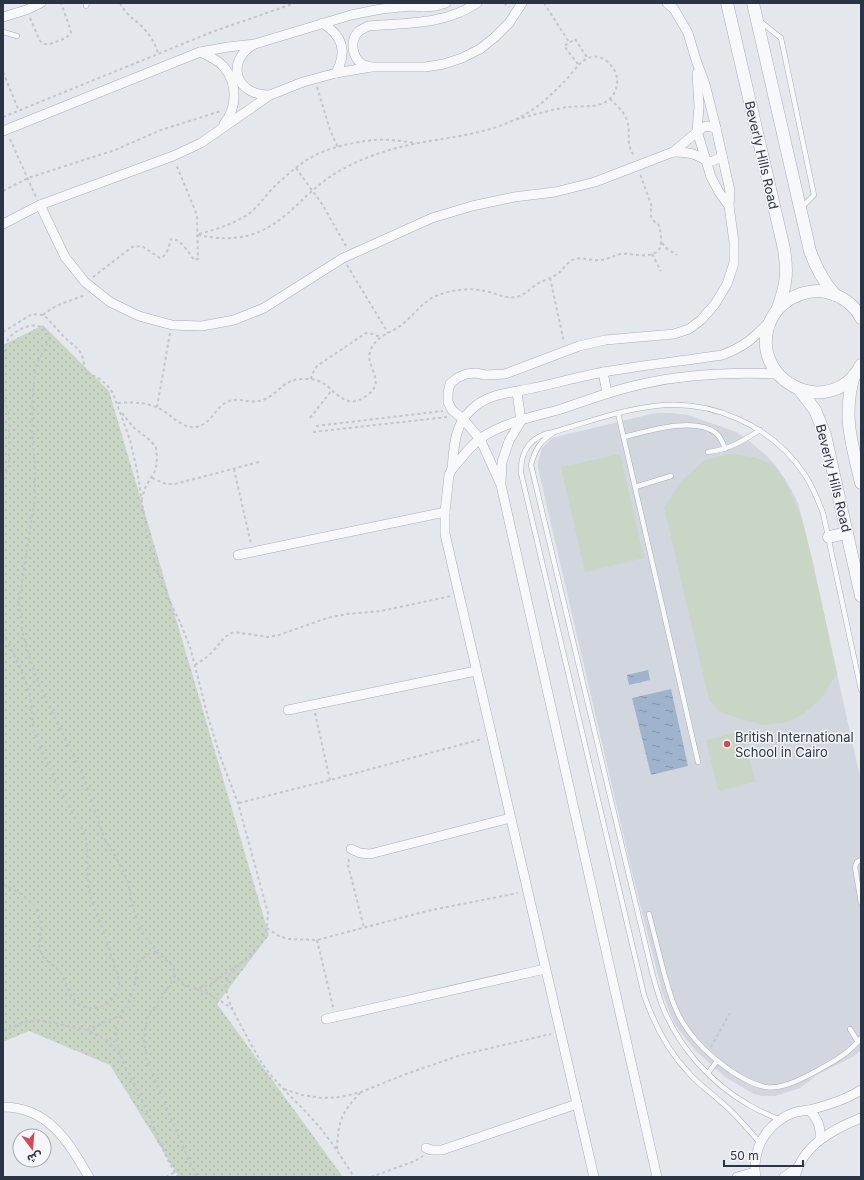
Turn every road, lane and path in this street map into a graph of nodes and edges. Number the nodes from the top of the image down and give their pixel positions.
1 (41, 3) edge
2 (61, 3) edge
3 (120, 3) edge
4 (285, 3) edge
5 (295, 3) edge
6 (446, 3) edge
7 (477, 3) edge
8 (522, 3) edge
9 (544, 3) edge
10 (666, 3) edge
11 (727, 3) edge
12 (753, 3) edge
13 (288, 5) junction
14 (26, 10) junction
15 (3, 17) edge
16 (757, 19) junction
17 (322, 23) junction
18 (3, 32) edge
19 (17, 36) dead end
20 (569, 42) junction
21 (254, 44) junction
22 (353, 47) junction
23 (342, 48) junction
24 (200, 52) junction
25 (158, 54) dead end
26 (588, 58) junction
27 (696, 60) junction
28 (578, 64) junction
29 (371, 67) junction
30 (3, 72) edge
31 (336, 73) junction
32 (235, 78) junction
33 (315, 79) junction
34 (270, 95) junction
35 (610, 98) junction
36 (233, 107) junction
37 (19, 111) junction
38 (3, 117) edge
39 (511, 121) junction
40 (716, 128) junction
41 (220, 129) junction
42 (5, 131) edge
43 (698, 131) junction
44 (419, 143) junction
45 (338, 148) junction
46 (673, 152) junction
47 (173, 156) junction
48 (722, 156) junction
49 (706, 161) junction
50 (640, 165) junction
51 (296, 168) junction
52 (28, 178) junction
53 (312, 190) junction
54 (3, 191) edge
55 (40, 205) junction
56 (729, 206) junction
57 (800, 210) junction
58 (3, 224) edge
59 (198, 234) junction
60 (662, 243) junction
61 (652, 254) junction
62 (677, 255) dead end
63 (347, 256) junction
64 (661, 271) dead end
65 (550, 278) junction
66 (86, 282) junction
67 (96, 290) junction
68 (835, 295) junction
69 (848, 302) junction
70 (861, 306) edge
71 (778, 308) junction
72 (43, 315) junction
73 (861, 318) edge
74 (770, 321) junction
75 (172, 324) junction
76 (3, 332) edge
77 (388, 333) junction
78 (380, 337) junction
79 (566, 351) junction
80 (3, 362) edge
81 (861, 365) edge
82 (603, 372) junction
83 (777, 374) junction
84 (854, 375) junction
85 (311, 379) junction
86 (799, 389) junction
87 (332, 390) junction
88 (518, 392) junction
89 (607, 393) junction
90 (3, 394) edge
91 (118, 403) junction
92 (158, 407) junction
93 (121, 412) junction
94 (618, 413) junction
95 (458, 415) junction
96 (310, 418) dead end
97 (521, 421) junction
98 (316, 426) dead end
99 (760, 430) junction
100 (313, 432) dead end
101 (554, 432) junction
102 (624, 437) junction
103 (480, 439) junction
104 (527, 447) junction
105 (725, 449) junction
106 (536, 450) junction
107 (708, 452) dead end
108 (259, 462) dead end
109 (520, 465) junction
110 (531, 465) junction
111 (234, 469) junction
112 (452, 469) junction
113 (671, 476) dead end
114 (152, 478) junction
115 (3, 482) edge
116 (861, 484) edge
117 (501, 485) junction
118 (635, 487) junction
119 (141, 500) junction
120 (445, 512) junction
121 (847, 533) junction
122 (829, 537) junction
123 (253, 552) junction
124 (238, 555) dead end
125 (458, 595) junction
126 (861, 596) edge
127 (3, 633) edge
128 (194, 665) junction
129 (476, 670) junction
130 (861, 690) edge
131 (314, 705) junction
132 (288, 710) dead end
133 (491, 736) junction
134 (698, 762) dead end
135 (330, 780) junction
136 (238, 803) junction
137 (510, 818) junction
138 (354, 850) joint
139 (861, 860) edge
140 (3, 884) edge
141 (527, 892) junction
142 (861, 903) edge
143 (649, 914) dead end
144 (267, 928) junction
145 (364, 928) junction
146 (317, 940) junction
147 (156, 951) junction
148 (236, 965) junction
149 (545, 969) junction
150 (175, 976) junction
151 (191, 987) junction
152 (233, 1010) junction
153 (732, 1011) dead end
154 (119, 1016) junction
155 (335, 1017) junction
156 (326, 1019) dead end
157 (850, 1029) dead end
158 (87, 1030) junction
159 (3, 1031) edge
160 (560, 1032) junction
161 (861, 1038) edge
162 (858, 1042) junction
163 (707, 1054) junction
164 (121, 1055) junction
165 (717, 1061) junction
166 (708, 1073) junction
167 (284, 1089) junction
168 (861, 1090) edge
169 (361, 1092) junction
170 (577, 1104) junction
171 (3, 1107) edge
172 (809, 1110) junction
173 (861, 1118) edge
174 (780, 1120) junction
175 (820, 1140) junction
176 (760, 1143) junction
177 (427, 1148) joint
178 (337, 1151) junction
179 (797, 1168) junction
180 (175, 1172) junction
181 (755, 1175) edge
182 (89, 1177) edge
183 (166, 1177) edge
184 (178, 1177) edge
185 (197, 1177) edge
186 (354, 1177) edge
187 (370, 1177) edge
188 (594, 1177) edge
189 (657, 1177) edge
190 (737, 1177) edge
191 (784, 1177) edge
192 (795, 1177) edge

1 - 14 street
2 - 14 path
3 - 25 path
4 - 13 path
5 - 13 path
6 - 17 street
7 - 22 street
8 - 29 street
9 - 20 path
10 - 27 street
11 - 71 street, Beverly Hills Road
12 - 16 street, Beverly Hills Road
13 - 37 path
14 - 15 street
16 - 57 street, Beverly Hills Road
16 - 57 lane
17 - 21 street
17 - 23 street
18 - 19 lane
20 - 26 path
20 - 28 path
21 - 24 street
21 - 32 street
22 - 23 street
22 - 29 street
23 - 31 street
24 - 32 street
24 - 42 street
26 - 28 path
26 - 35 path
27 - 40 street
27 - 43 street
28 - 39 path
29 - 31 street
30 - 37 path
31 - 33 street
32 - 34 street
32 - 36 street
33 - 34 street
33 - 45 path
34 - 41 street
35 - 39 path
35 - 50 path
36 - 41 street
36 - 52 path
37 - 38 path
39 - 44 path
40 - 43 street
40 - 48 street
41 - 47 street
42 - 52 path
43 - 46 street
43 - 49 street
44 - 45 path
44 - 53 path
45 - 51 path
46 - 49 street
46 - 50 street
47 - 55 street
47 - 59 path
48 - 49 street
48 - 56 street
49 - 56 street
50 - 60 path
50 - 63 street
51 - 53 path
51 - 59 path
52 - 54 path
52 - 55 path
53 - 59 path
53 - 63 path
55 - 58 street
55 - 66 street
56 - 79 street
57 - 68 street, Beverly Hills Road
59 - 66 path
60 - 61 path
60 - 62 path
61 - 64 path
61 - 65 path
63 - 75 street
63 - 77 path
65 - 77 path
65 - 79 path
66 - 67 street
67 - 72 path
67 - 75 street
68 - 69 street
68 - 71 street
69 - 70 street
69 - 73 street
71 - 74 street
72 - 76 path
72 - 91 path
74 - 82 street
74 - 83 street
75 - 92 path
77 - 78 path
78 - 85 path
78 - 87 path
79 - 95 street
80 - 147 path
81 - 84 street
82 - 88 street
82 - 89 street
83 - 86 street
83 - 89 street
84 - 86 street
84 - 116 street, Beverly Hills Road
85 - 87 path
85 - 92 path
86 - 121 street, Beverly Hills Road
87 - 96 path
88 - 95 street
88 - 97 street
89 - 97 street
90 - 115 path
91 - 92 path
91 - 93 path
93 - 114 path
93 - 119 path
94 - 99 lane
94 - 101 lane
94 - 102 lane
95 - 98 path
95 - 100 path
95 - 103 street
95 - 112 street
97 - 103 street
97 - 117 street
99 - 105 lane
99 - 122 lane
101 - 104 lane
101 - 106 lane
102 - 105 lane
102 - 118 lane
103 - 112 street
103 - 117 street
104 - 106 lane
104 - 109 lane
105 - 107 lane
106 - 110 lane
108 - 111 path
109 - 110 lane
109 - 176 lane
110 - 166 lane
111 - 114 path
111 - 123 path
112 - 120 street
113 - 118 lane
114 - 119 path
117 - 189 street
118 - 134 lane
119 - 128 path
120 - 123 street
120 - 125 street
121 - 122 street
121 - 126 street, Beverly Hills Road
122 - 130 lane
123 - 124 street
125 - 128 path
125 - 129 street
127 - 140 path
128 - 136 path
129 - 131 street
129 - 133 street
131 - 132 street
131 - 135 path
133 - 135 path
133 - 137 street
135 - 136 path
136 - 144 path
137 - 138 street
137 - 141 street
138 - 145 path
139 - 142 lane
141 - 145 path
141 - 149 street
143 - 163 lane
144 - 146 path
144 - 148 path
145 - 146 path
146 - 155 path
147 - 150 path
147 - 154 path
148 - 151 path
148 - 152 path
149 - 155 street
149 - 160 street
150 - 151 path
150 - 185 path
151 - 152 path
152 - 167 path
153 - 163 path
154 - 158 path
154 - 164 path
155 - 156 street
157 - 162 lane
158 - 159 path
158 - 164 path
160 - 169 path
160 - 170 street
161 - 162 lane
162 - 165 lane
163 - 165 lane
164 - 180 path
165 - 166 lane
166 - 174 lane
167 - 169 path
167 - 178 path
168 - 172 street
169 - 178 path
170 - 177 street
170 - 188 street
171 - 182 street
172 - 174 street
172 - 175 street
173 - 175 street
174 - 176 street
175 - 179 street
176 - 181 street
177 - 187 path
178 - 186 path
179 - 191 street
179 - 192 street
180 - 183 path
180 - 184 path
181 - 190 street

